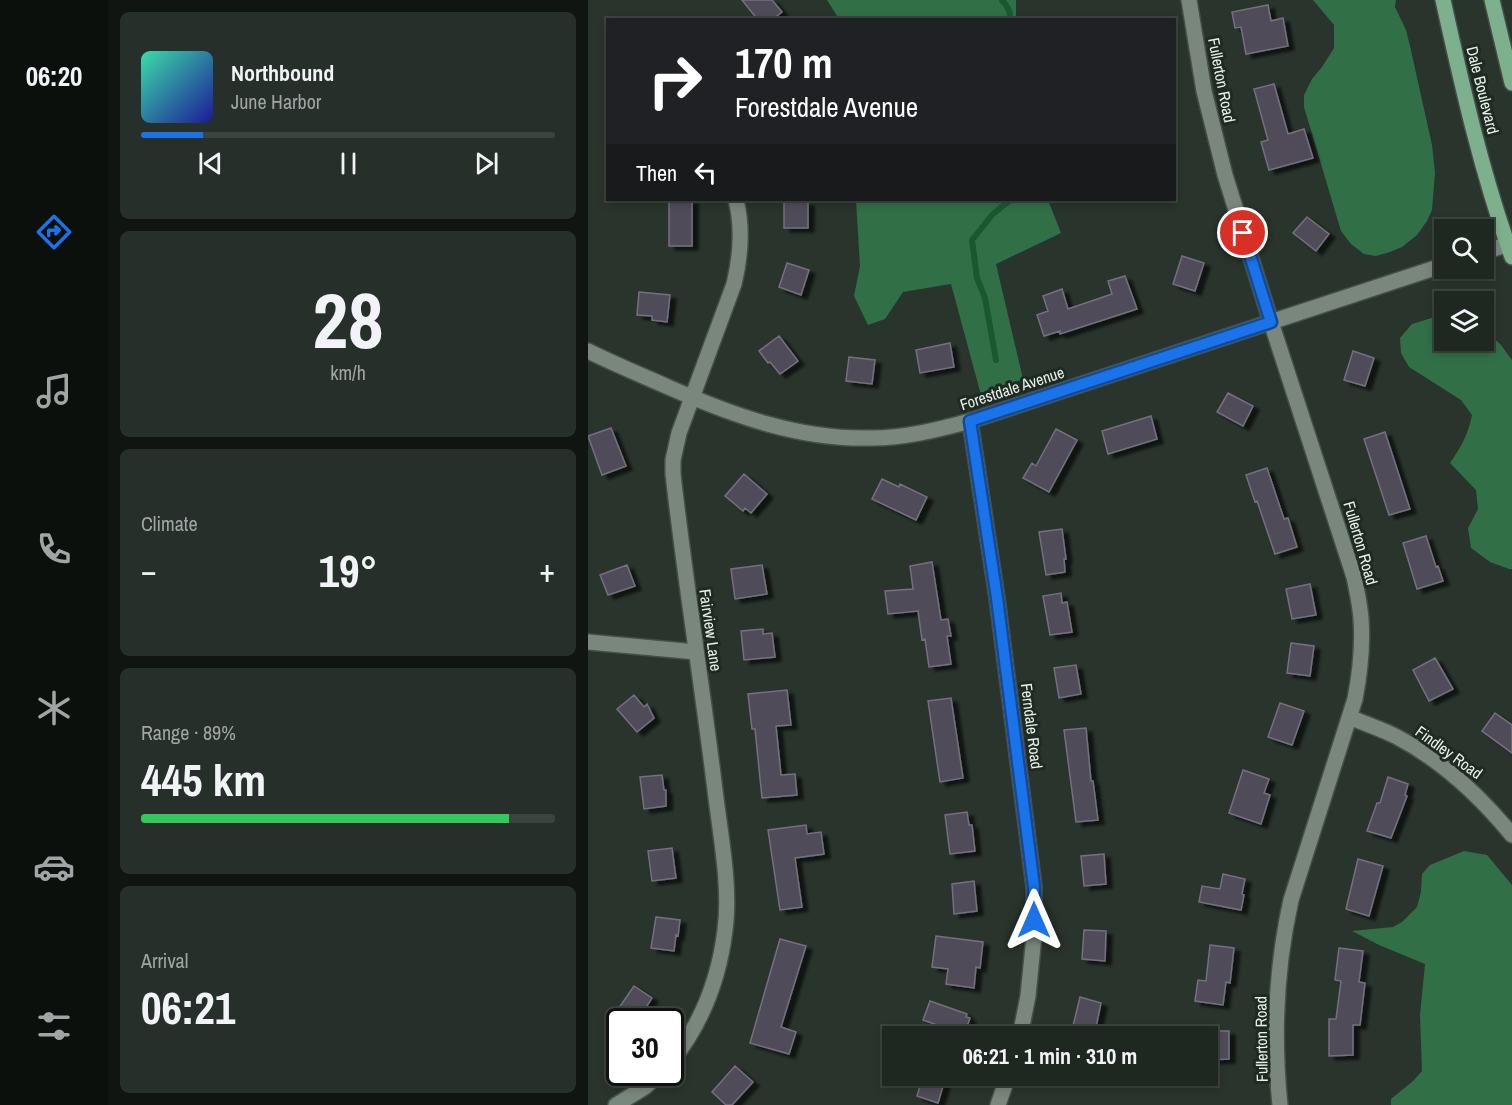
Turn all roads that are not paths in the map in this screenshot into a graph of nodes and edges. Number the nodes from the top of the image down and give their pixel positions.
1 (1189, 0) edge
2 (1443, 0) edge
3 (1492, 0) edge
4 (1512, 83) edge
5 (736, 201) edge
6 (1510, 248) edge
7 (1494, 250) edge
8 (1434, 268) edge
9 (1271, 322) junction
10 (588, 351) edge
11 (693, 398) junction
12 (970, 421) junction
13 (588, 642) edge
14 (696, 652) junction
15 (1350, 717) junction
16 (1512, 835) edge
17 (1022, 1026) edge
18 (684, 1044) edge
19 (646, 1086) edge
20 (1005, 1086) edge
21 (616, 1105) edge
22 (998, 1105) edge
23 (1280, 1105) edge

1 - 9 street, Fullerton Road
2 - 6 main road, Dale Boulevard
3 - 4 main road, Dale Boulevard
5 - 11 street, Fairview Lane
6 - 7 street
8 - 9 street, Forestdale Avenue
9 - 12 street, Forestdale Avenue
9 - 15 street, Fullerton Road
10 - 11 street, Forestdale Avenue
11 - 12 street, Forestdale Avenue
11 - 14 street, Fairview Lane
12 - 17 street, Ferndale Road
13 - 14 street
14 - 18 street, Fairview Lane
15 - 16 street, Findley Road
15 - 23 street, Fullerton Road
19 - 21 street
20 - 22 street

